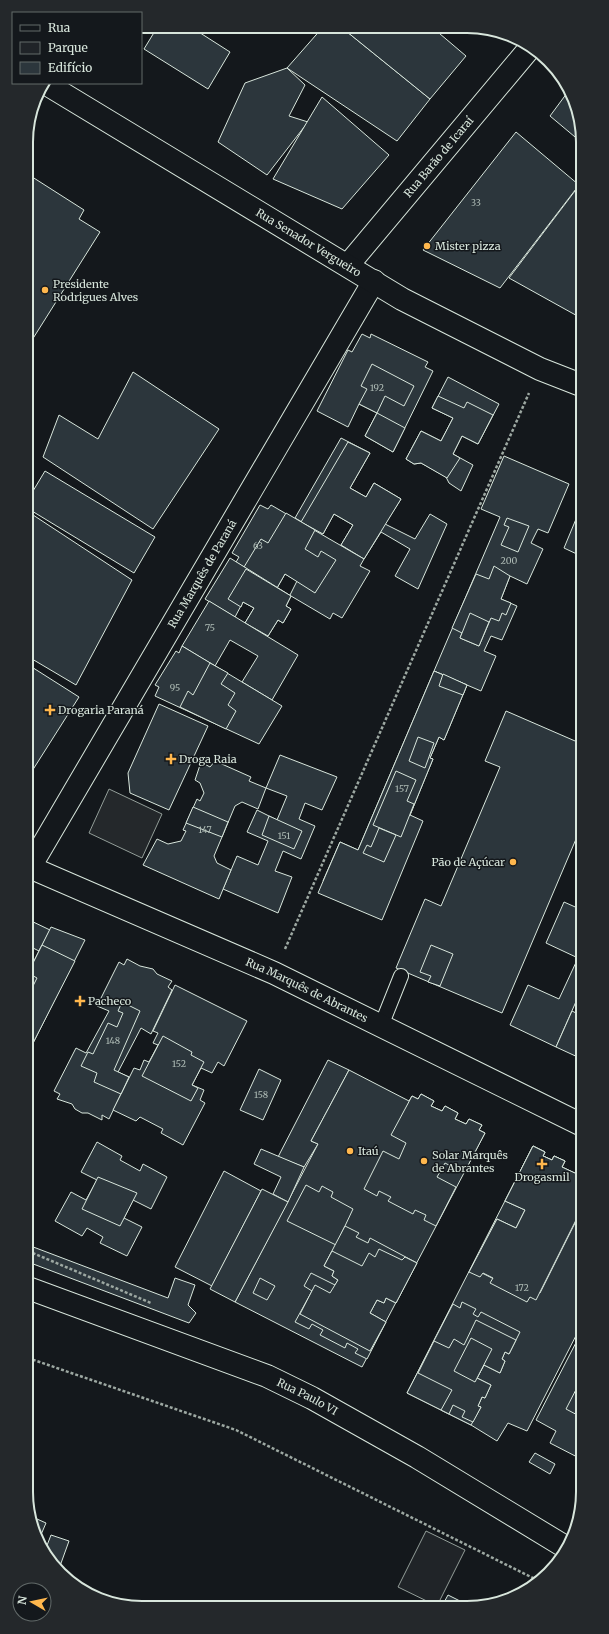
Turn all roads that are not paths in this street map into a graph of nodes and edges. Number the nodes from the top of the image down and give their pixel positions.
1 (527, 51) edge
2 (49, 85) edge
3 (348, 266) junction
4 (374, 281) junction
5 (576, 383) edge
6 (33, 860) edge
7 (33, 869) edge
8 (401, 976) dead end
9 (381, 1026) junction
10 (576, 1122) edge
11 (33, 1290) edge
12 (562, 1545) edge

1 - 3 street, Rua Barão de Icaraí
2 - 3 street, Rua Senador Vergueiro
3 - 4 street, Rua Senador Vergueiro
4 - 5 street, Rua Senador Vergueiro
4 - 6 street, Rua Marquês de Paraná
7 - 9 street, Rua Marquês de Abrantes
8 - 9 lane
9 - 10 street, Rua Marquês de Abrantes
11 - 12 street, Rua Paulo VI

